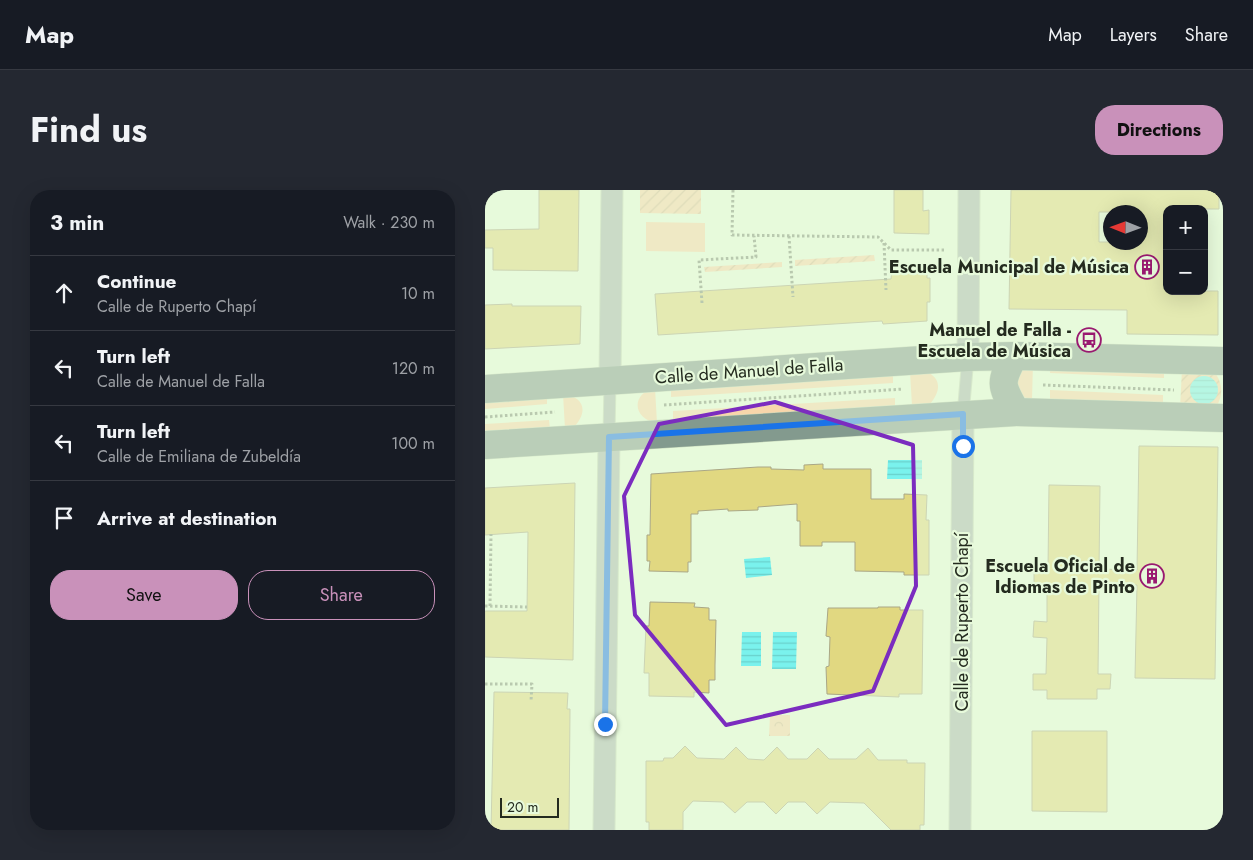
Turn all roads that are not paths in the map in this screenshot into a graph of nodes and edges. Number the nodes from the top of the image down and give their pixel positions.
1 (612, 190) edge
2 (969, 190) edge
3 (1014, 356) junction
4 (968, 357) junction
5 (1223, 361) edge
6 (609, 380) junction
7 (485, 389) edge
8 (1029, 412) junction
9 (963, 414) junction
10 (1223, 418) edge
11 (609, 437) junction
12 (485, 445) edge
13 (605, 830) edge
14 (960, 830) edge

1 - 6 street
2 - 4 street
3 - 4 street, Calle de Manuel de Falla
3 - 5 street, Calle de Manuel de Falla
3 - 8 street
4 - 6 street, Calle de Manuel de Falla
4 - 9 lane
6 - 7 street, Calle de Manuel de Falla
6 - 11 lane
8 - 9 street
8 - 10 street
9 - 11 street
9 - 14 street, Calle de Ruperto Chapí
11 - 12 street
11 - 13 street

